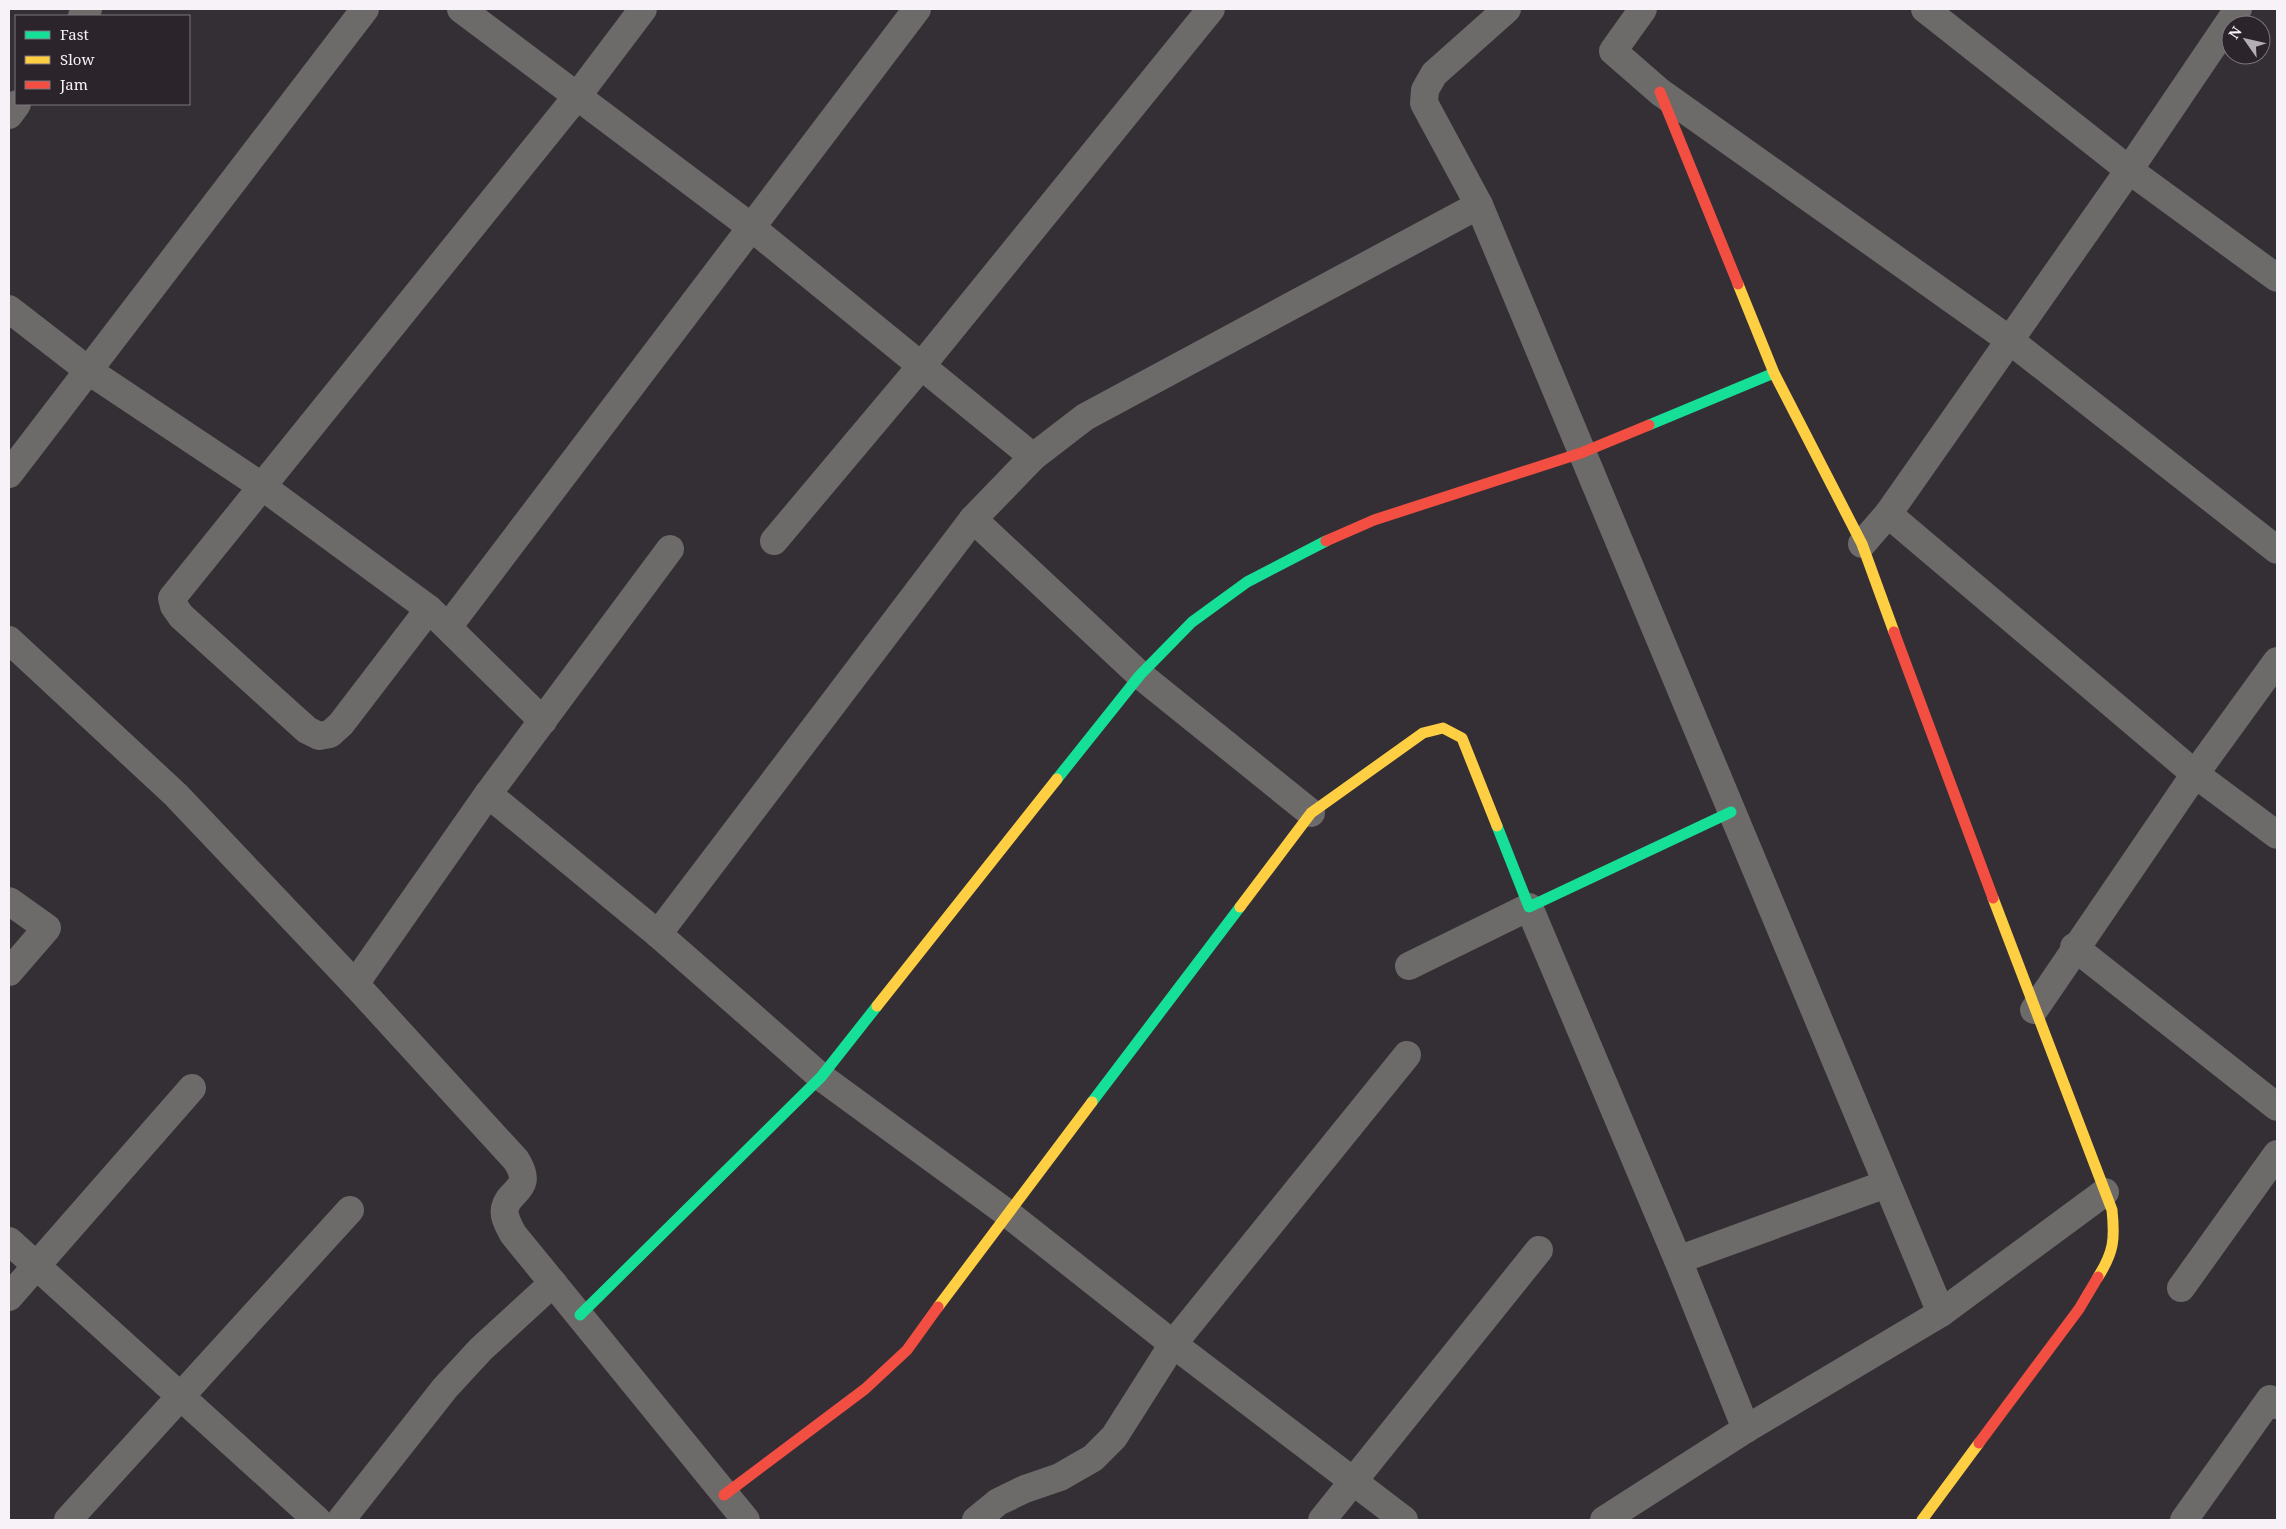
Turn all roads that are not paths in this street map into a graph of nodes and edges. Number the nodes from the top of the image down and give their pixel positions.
1 (365, 9) edge
2 (462, 9) edge
3 (643, 9) edge
4 (917, 9) edge
5 (1211, 9) edge
6 (1507, 9) edge
7 (1643, 9) edge
8 (1925, 9) edge
9 (2238, 9) edge
10 (1660, 92) junction
11 (578, 95) junction
12 (2129, 170) junction
13 (1479, 205) junction
14 (751, 227) junction
15 (2277, 278) edge
16 (9, 309) edge
17 (2008, 339) junction
18 (922, 365) junction
19 (89, 371) junction
20 (1774, 373) junction
21 (1581, 453) junction
22 (1034, 457) junction
23 (9, 474) edge
24 (263, 488) junction
25 (1888, 514) junction
26 (973, 519) junction
27 (774, 541) dead end
28 (1862, 544) junction
29 (670, 549) dead end
30 (2277, 550) edge
31 (439, 618) junction
32 (9, 640) edge
33 (2277, 661) edge
34 (1140, 675) junction
35 (543, 721) junction
36 (2195, 774) junction
37 (488, 794) junction
38 (1731, 812) junction
39 (1311, 813) junction
40 (2277, 835) edge
41 (9, 901) edge
42 (1530, 908) junction
43 (658, 934) junction
44 (2074, 947) junction
45 (1410, 966) dead end
46 (9, 972) edge
47 (355, 984) junction
48 (2034, 1010) junction
49 (1407, 1055) dead end
50 (821, 1077) junction
51 (192, 1088) dead end
52 (2277, 1107) edge
53 (2277, 1154) edge
54 (1886, 1184) junction
55 (2105, 1192) junction
56 (350, 1210) dead end
57 (1007, 1213) junction
58 (9, 1241) edge
59 (1539, 1250) dead end
60 (1678, 1260) junction
61 (37, 1267) junction
62 (553, 1283) junction
63 (2182, 1288) dead end
64 (9, 1297) edge
65 (1941, 1313) junction
66 (580, 1315) junction
67 (1173, 1344) junction
68 (181, 1396) junction
69 (2277, 1406) edge
70 (1746, 1430) junction
71 (1352, 1482) junction
72 (724, 1495) junction
73 (68, 1520) edge
74 (317, 1520) edge
75 (341, 1520) edge
76 (746, 1520) edge
77 (976, 1520) edge
78 (1322, 1520) edge
79 (1404, 1520) edge
80 (1604, 1520) edge
81 (1922, 1520) edge
82 (2184, 1520) edge

1 - 19 street
2 - 11 street
3 - 11 street
4 - 14 street
5 - 18 street
6 - 13 street
7 - 10 street
8 - 12 street
9 - 12 street
10 - 17 street
10 - 20 street
11 - 14 street
11 - 24 street
12 - 15 street
12 - 17 street
13 - 21 street
13 - 22 street
14 - 18 street
14 - 31 street
16 - 19 street
17 - 25 street
17 - 30 street
18 - 22 street
18 - 27 street
19 - 23 street
19 - 24 street
20 - 21 street
20 - 28 street
21 - 34 street
21 - 38 street
22 - 26 street
24 - 31 street
24 - 31 street
25 - 28 street
25 - 36 street
26 - 34 street
26 - 43 street
28 - 48 street
29 - 35 street
31 - 35 street
32 - 47 street
33 - 36 street
34 - 39 street
34 - 50 street
35 - 37 street
36 - 40 street
36 - 44 street
37 - 43 street
37 - 47 street
38 - 42 street
38 - 54 street
39 - 42 street
39 - 57 street
41 - 46 street
42 - 45 street
42 - 60 street
43 - 50 street
44 - 48 street
44 - 52 street
47 - 62 street
48 - 55 street
49 - 67 street
50 - 57 street
50 - 66 street
51 - 61 street
53 - 63 street
54 - 60 street
54 - 65 street
55 - 65 street
55 - 81 street
56 - 68 street
57 - 67 street
57 - 72 street
58 - 61 street
59 - 71 street
60 - 70 street
61 - 64 street
61 - 68 street
62 - 66 street
62 - 75 street
65 - 70 street
66 - 72 street
67 - 71 street
67 - 77 street
68 - 73 street
68 - 74 street
69 - 82 street
70 - 80 street
71 - 78 street
71 - 79 street
72 - 76 street

